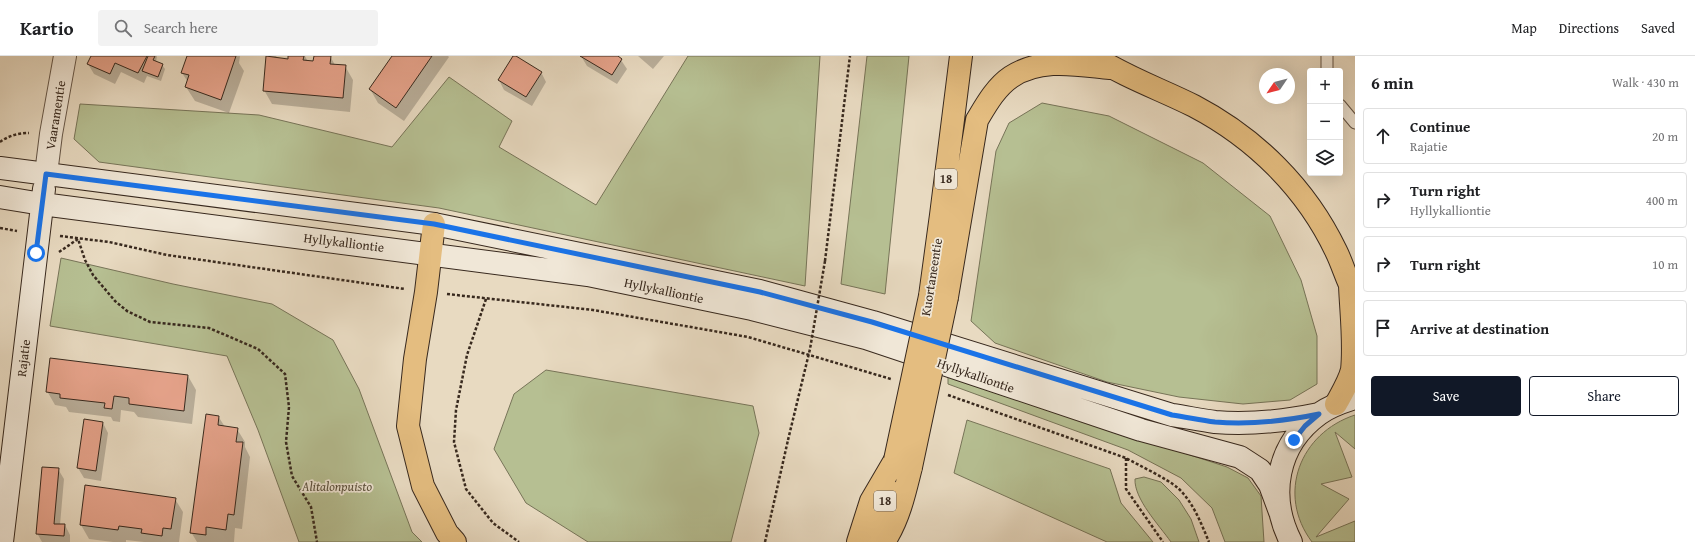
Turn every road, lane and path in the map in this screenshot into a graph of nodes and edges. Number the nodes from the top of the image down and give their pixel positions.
1 (65, 56) edge
2 (850, 56) edge
3 (961, 56) edge
4 (1093, 56) edge
5 (1327, 56) edge
6 (1112, 68) junction
7 (1327, 68) edge
8 (1343, 109) edge
9 (1355, 123) edge
10 (51, 134) junction
11 (0, 142) edge
12 (0, 168) edge
13 (46, 174) junction
14 (0, 197) edge
15 (42, 204) junction
16 (434, 224) junction
17 (0, 228) edge
18 (16, 230) dead end
19 (66, 237) dead end
20 (78, 239) junction
21 (430, 254) junction
22 (380, 286) dead end
23 (1352, 290) edge
24 (462, 296) dead end
25 (938, 296) junction
26 (486, 299) junction
27 (897, 380) dead end
28 (942, 394) dead end
29 (1337, 405) edge
30 (1126, 458) junction
31 (903, 463) junction
32 (1284, 531) edge
33 (2, 542) edge
34 (317, 542) edge
35 (456, 542) edge
36 (519, 542) edge
37 (765, 542) edge
38 (858, 542) edge
39 (876, 542) edge
40 (885, 542) edge
41 (1163, 542) edge
42 (1209, 542) edge

1 - 10 main road, Vaaramentie
2 - 37 path, bridge
3 - 25 highway, Kuortaneentie / 18
4 - 6 highway
5 - 7 lane
6 - 23 highway
6 - 25 highway
8 - 9 lane
10 - 11 path
10 - 13 main road, Vaaramentie
12 - 13 main road, Hyllykalliontie
13 - 15 main road, Rajatie
13 - 16 main road, Hyllykalliontie
14 - 15 main road, Hyllykalliontie
15 - 21 main road, Hyllykalliontie
15 - 33 main road, Rajatie
16 - 21 highway
16 - 29 main road, Hyllykalliontie
17 - 18 path
19 - 20 path
20 - 22 path
20 - 34 path
21 - 32 main road, Hyllykalliontie
21 - 35 highway
23 - 29 highway
24 - 26 path
25 - 31 highway, Kuortaneentie / 18, bridge
26 - 27 path
26 - 36 path
28 - 30 path
29 - 32 main road
30 - 41 path
30 - 42 path
31 - 38 highway
31 - 39 highway, Kuortaneentie / 18
31 - 40 highway

